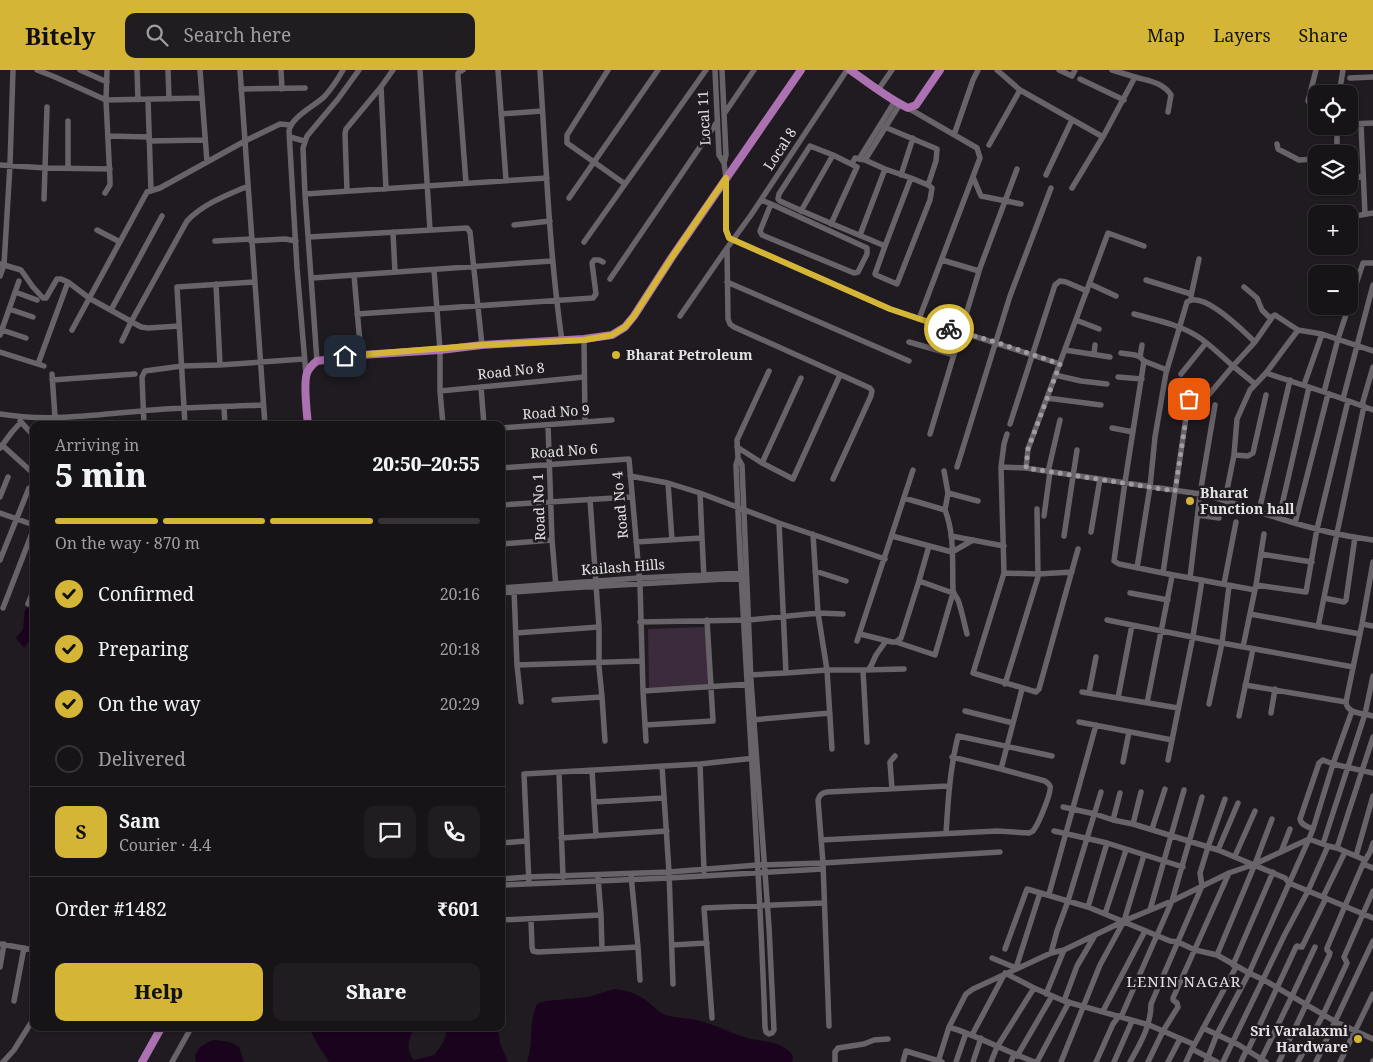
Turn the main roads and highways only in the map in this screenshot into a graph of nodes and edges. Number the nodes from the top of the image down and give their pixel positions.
1 (801, 70) edge
2 (848, 70) edge
3 (940, 70) edge
4 (308, 421) edge
5 (159, 1031) edge
6 (142, 1062) edge

1 - 4 main road
2 - 3 main road
5 - 6 main road

